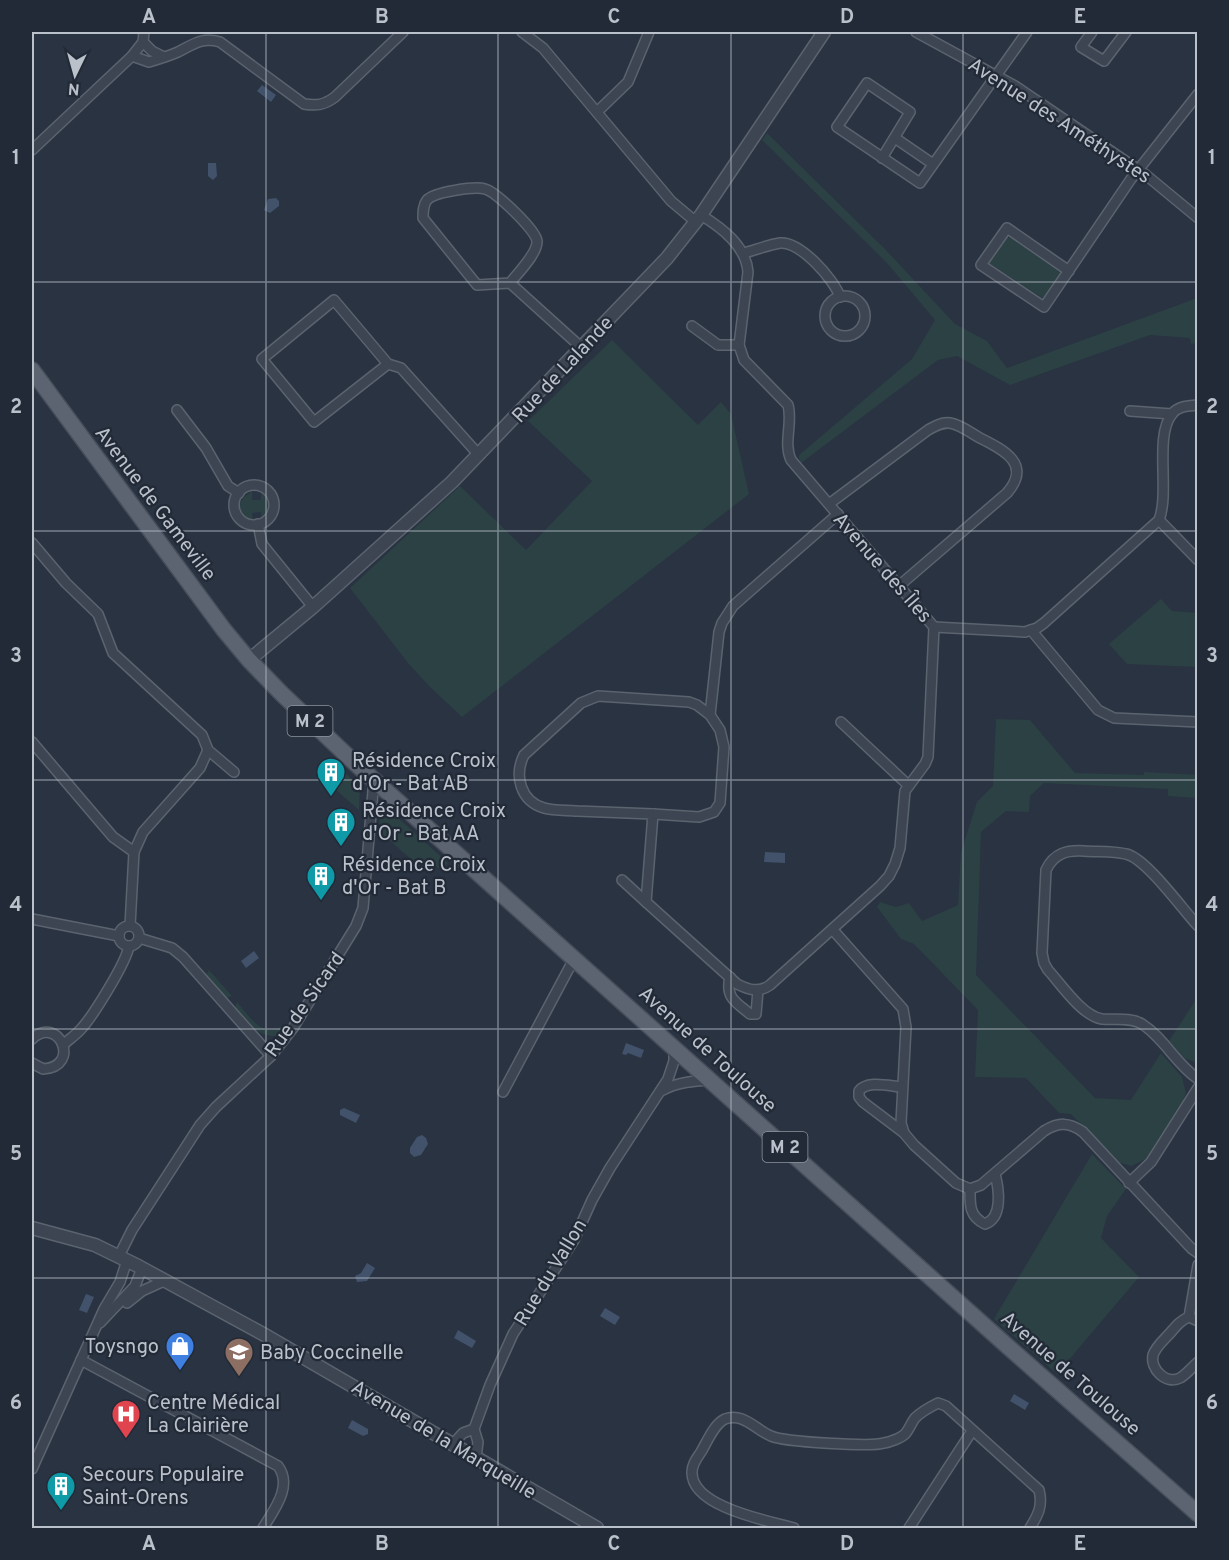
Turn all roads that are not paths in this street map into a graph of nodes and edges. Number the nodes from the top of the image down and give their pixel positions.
1 (144, 32) edge
2 (403, 32) edge
3 (522, 32) edge
4 (649, 32) edge
5 (824, 32) edge
6 (916, 32) edge
7 (1027, 32) edge
8 (1092, 32) edge
9 (1126, 32) edge
10 (143, 42) junction
11 (132, 56) junction
12 (164, 57) junction
13 (996, 76) junction
14 (1197, 97) edge
15 (597, 112) junction
16 (895, 138) junction
17 (32, 150) edge
18 (882, 158) junction
19 (933, 164) junction
20 (1138, 170) junction
21 (698, 218) junction
22 (1197, 218) edge
23 (744, 253) junction
24 (1069, 271) junction
25 (510, 283) junction
26 (840, 297) junction
27 (692, 326) dead end
28 (739, 345) junction
29 (582, 348) junction
30 (388, 364) junction
31 (32, 370) edge
32 (1197, 405) edge
33 (177, 410) dead end
34 (1130, 411) dead end
35 (1172, 414) junction
36 (479, 455) junction
37 (239, 493) junction
38 (829, 504) junction
39 (838, 514) junction
40 (1159, 520) junction
41 (258, 524) junction
42 (32, 543) edge
43 (1197, 560) edge
44 (900, 585) junction
45 (313, 606) junction
46 (934, 627) junction
47 (1031, 630) junction
48 (249, 660) junction
49 (710, 715) junction
50 (841, 722) dead end
51 (1197, 722) edge
52 (32, 742) edge
53 (208, 750) junction
54 (234, 772) dead end
55 (374, 778) junction
56 (908, 785) junction
57 (653, 814) junction
58 (134, 852) junction
59 (622, 880) dead end
60 (646, 902) junction
61 (32, 919) edge
62 (130, 926) junction
63 (1197, 926) edge
64 (833, 930) junction
65 (119, 936) junction
66 (139, 938) junction
67 (129, 946) junction
68 (574, 957) junction
69 (730, 977) junction
70 (758, 990) junction
71 (32, 1039) edge
72 (63, 1045) junction
73 (674, 1047) junction
74 (271, 1056) junction
75 (32, 1063) edge
76 (1197, 1079) edge
77 (711, 1080) junction
78 (902, 1087) junction
79 (1197, 1088) edge
80 (661, 1091) junction
81 (503, 1092) dead end
82 (904, 1133) junction
83 (995, 1174) junction
84 (1129, 1183) junction
85 (970, 1189) junction
86 (32, 1228) edge
87 (1197, 1253) edge
88 (123, 1258) junction
89 (1197, 1264) edge
90 (142, 1268) junction
91 (164, 1281) junction
92 (108, 1316) junction
93 (1193, 1319) edge
94 (97, 1327) junction
95 (81, 1360) junction
96 (1197, 1362) edge
97 (474, 1429) junction
98 (972, 1431) junction
99 (453, 1444) junction
100 (476, 1458) junction
101 (32, 1469) edge
102 (1197, 1513) edge
103 (262, 1528) edge
104 (597, 1528) edge
105 (794, 1528) edge
106 (909, 1528) edge
107 (1030, 1528) edge

1 - 10 street
2 - 12 street
3 - 15 street
4 - 15 street
5 - 21 street, Rue de Lalande
6 - 13 street, Avenue des Améthystes
7 - 13 street
8 - 9 street
10 - 11 street
10 - 12 street
11 - 12 street
11 - 17 street
13 - 19 street
13 - 20 street, Avenue des Améthystes
14 - 20 street
15 - 21 street
16 - 18 street
16 - 18 street
16 - 19 street
18 - 19 street
20 - 22 street, Avenue des Améthystes
20 - 24 street
21 - 23 street
21 - 29 street, Rue de Lalande
23 - 26 street
23 - 28 street
24 - 24 street
25 - 25 street
25 - 29 street
26 - 26 street
27 - 28 street
28 - 38 street, Avenue des Îles
29 - 36 street, Rue de Lalande
30 - 30 street
30 - 36 street
31 - 48 main road, Avenue de Gameville / M 2
32 - 35 street
33 - 37 street
34 - 35 street
35 - 40 street
36 - 45 street, Rue de Lalande
37 - 41 street
37 - 41 street
38 - 39 street, Avenue des Îles
38 - 44 street
39 - 44 street, Avenue des Îles
39 - 49 street
40 - 43 street
40 - 47 street
41 - 45 street
42 - 53 street
44 - 46 street, Avenue des Îles
45 - 48 street, Rue de Lalande
46 - 47 street
46 - 56 street, Avenue des Îles
47 - 51 street
48 - 55 main road, Avenue de Toulouse / M 2
49 - 57 street
49 - 57 street
50 - 56 street
52 - 58 street
53 - 54 street
53 - 58 street
55 - 68 main road, Avenue de Toulouse / M 2
55 - 74 street, Rue de Sicard
56 - 64 street, Avenue des Îles
57 - 60 street
58 - 62 street
59 - 60 street
60 - 69 street
61 - 65 street
62 - 65 street
62 - 66 street
63 - 76 street
64 - 70 street, Avenue des Îles
64 - 78 street
65 - 67 street
66 - 67 street
66 - 74 street
67 - 72 street
68 - 73 main road, Avenue de Toulouse / M 2
68 - 81 street
69 - 70 street
69 - 70 street
71 - 72 street
72 - 75 street
73 - 77 main road, Avenue de Toulouse / M 2
73 - 80 street, Rue du Vallon
74 - 88 street, Rue de Sicard
77 - 80 street
77 - 102 main road, Avenue de Toulouse / M 2
78 - 82 street
78 - 82 street
79 - 84 street
80 - 97 street, Rue du Vallon
82 - 85 street
83 - 84 street
83 - 85 street
83 - 85 street
84 - 87 street
86 - 88 street, Avenue de la Marqueille
88 - 90 street, Avenue de la Marqueille
88 - 94 street, Rue de Sicard
89 - 93 street
90 - 91 street, Avenue de la Marqueille
90 - 92 street
91 - 92 street
91 - 99 street, Avenue de la Marqueille
92 - 94 street
93 - 96 street
94 - 95 street, Rue de Sicard
95 - 101 street, Rue de Sicard
95 - 103 street
97 - 99 street
97 - 100 street, Rue du Vallon
98 - 105 street
98 - 106 street
98 - 107 street
99 - 100 street, Avenue de la Marqueille
100 - 104 street, Avenue de la Marqueille

